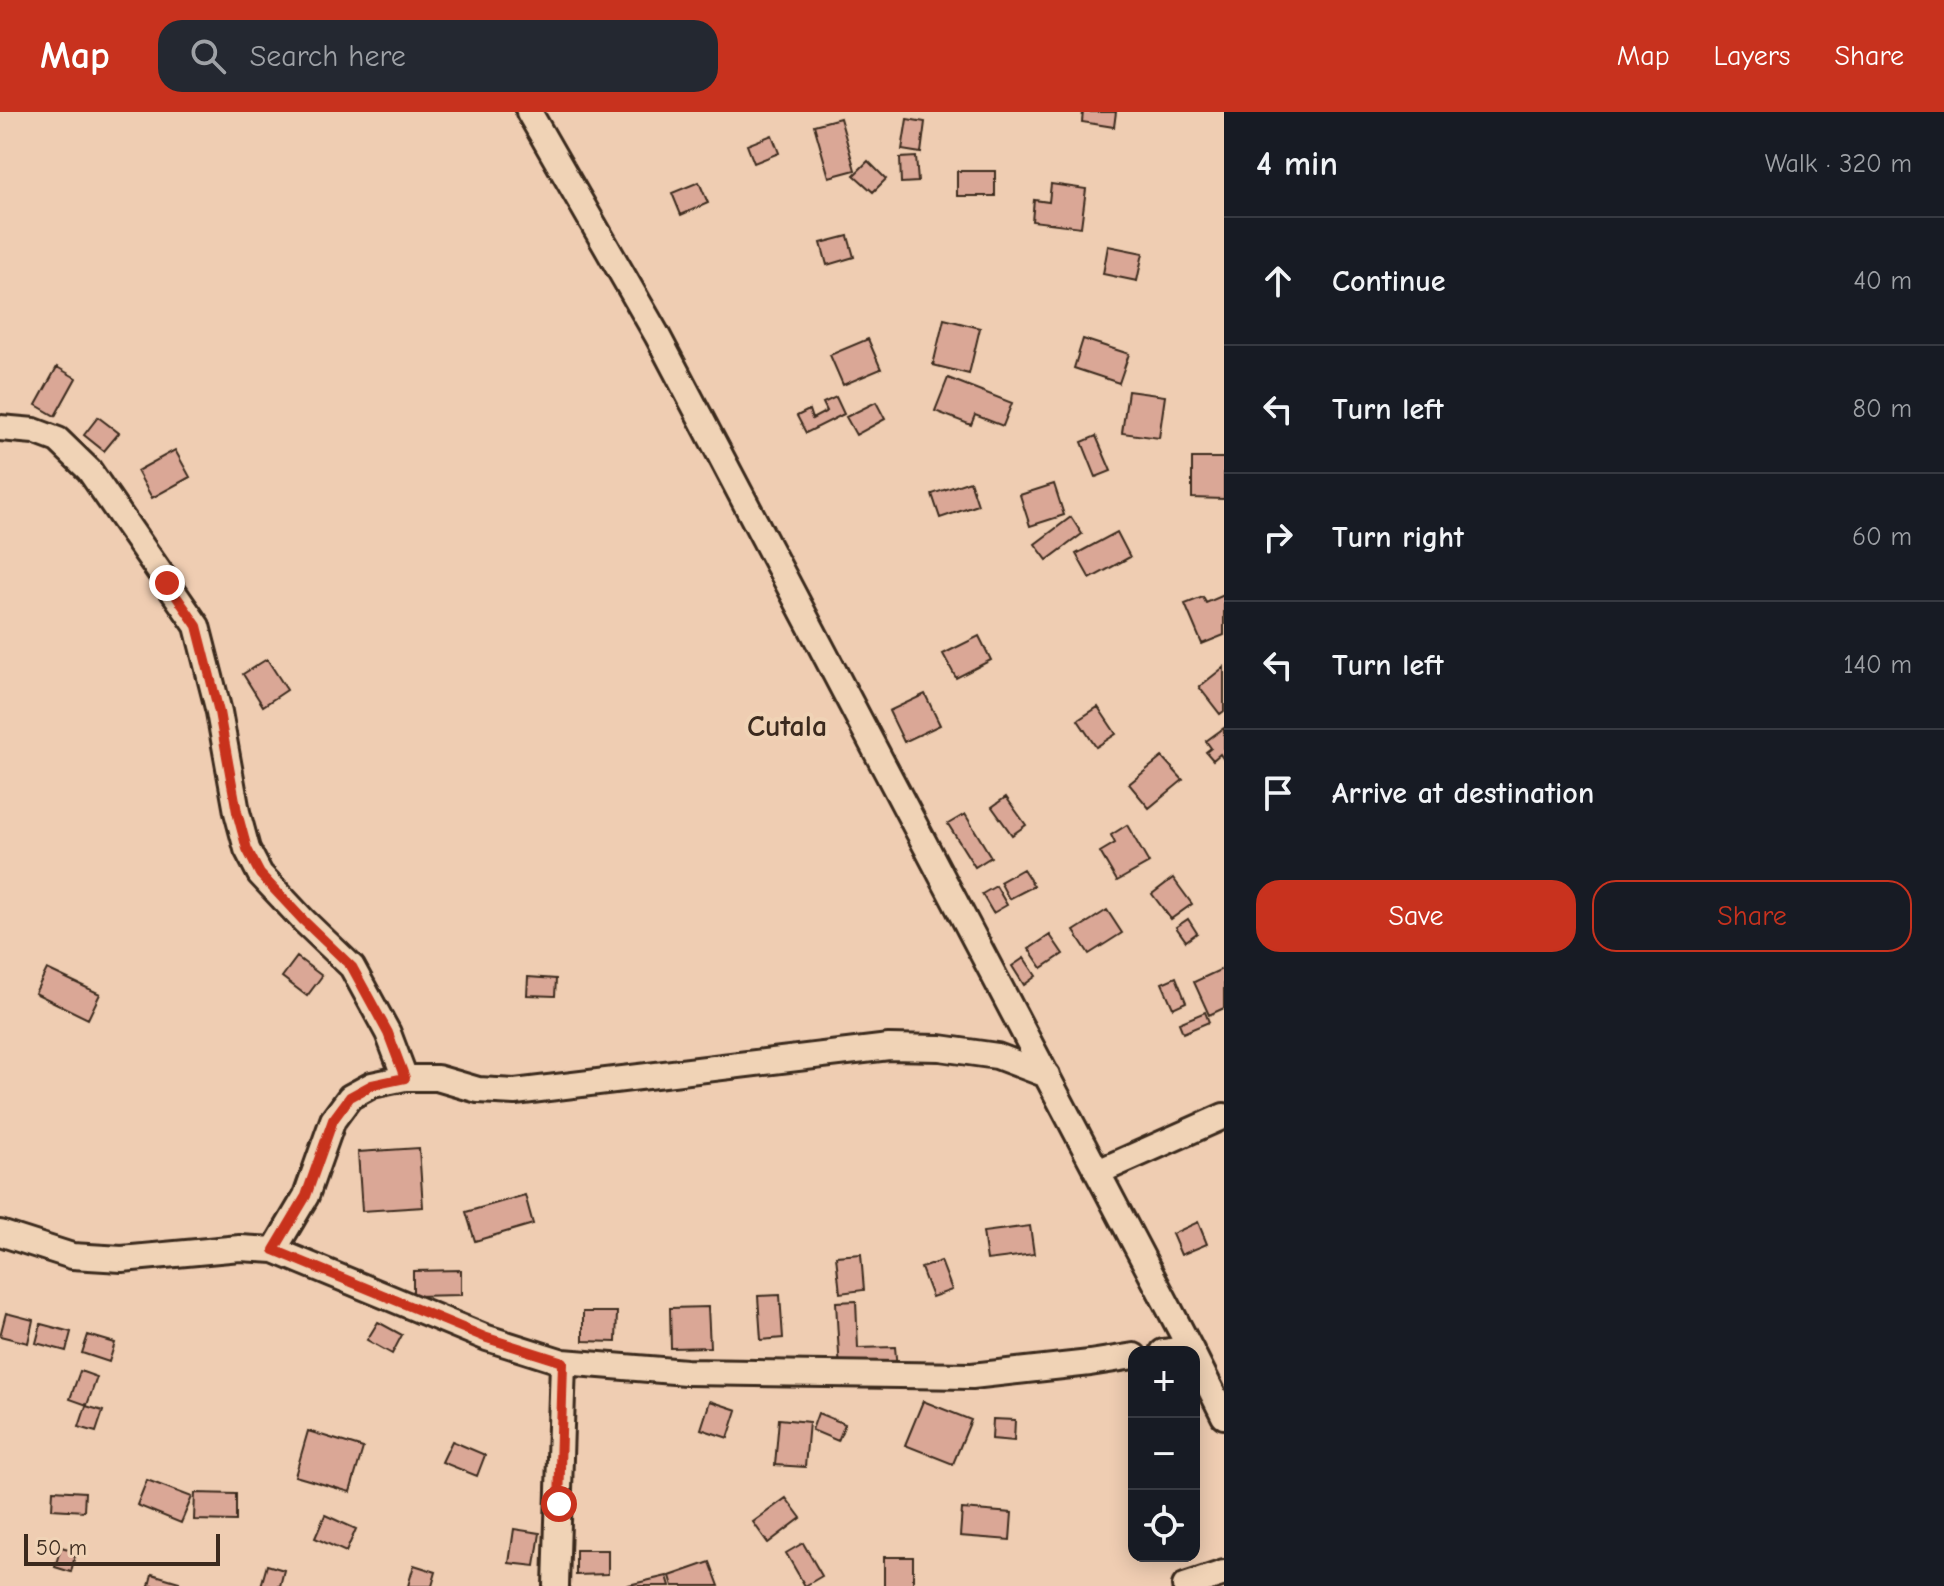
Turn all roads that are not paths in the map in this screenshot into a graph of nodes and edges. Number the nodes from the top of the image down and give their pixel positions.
1 (529, 112) edge
2 (0, 428) edge
3 (1047, 1075) junction
4 (405, 1078) junction
5 (1224, 1116) edge
6 (1098, 1172) junction
7 (0, 1233) edge
8 (274, 1250) junction
9 (1189, 1346) edge
10 (1128, 1357) edge
11 (563, 1362) junction
12 (1200, 1368) edge
13 (1224, 1416) edge
14 (1224, 1573) edge
15 (556, 1586) edge
16 (1185, 1586) edge

1 - 3 street
2 - 4 street
3 - 4 street
3 - 6 street
4 - 8 street
5 - 6 street
6 - 9 street
7 - 8 street
8 - 11 street
10 - 11 street
11 - 15 street
12 - 13 street
14 - 16 street

